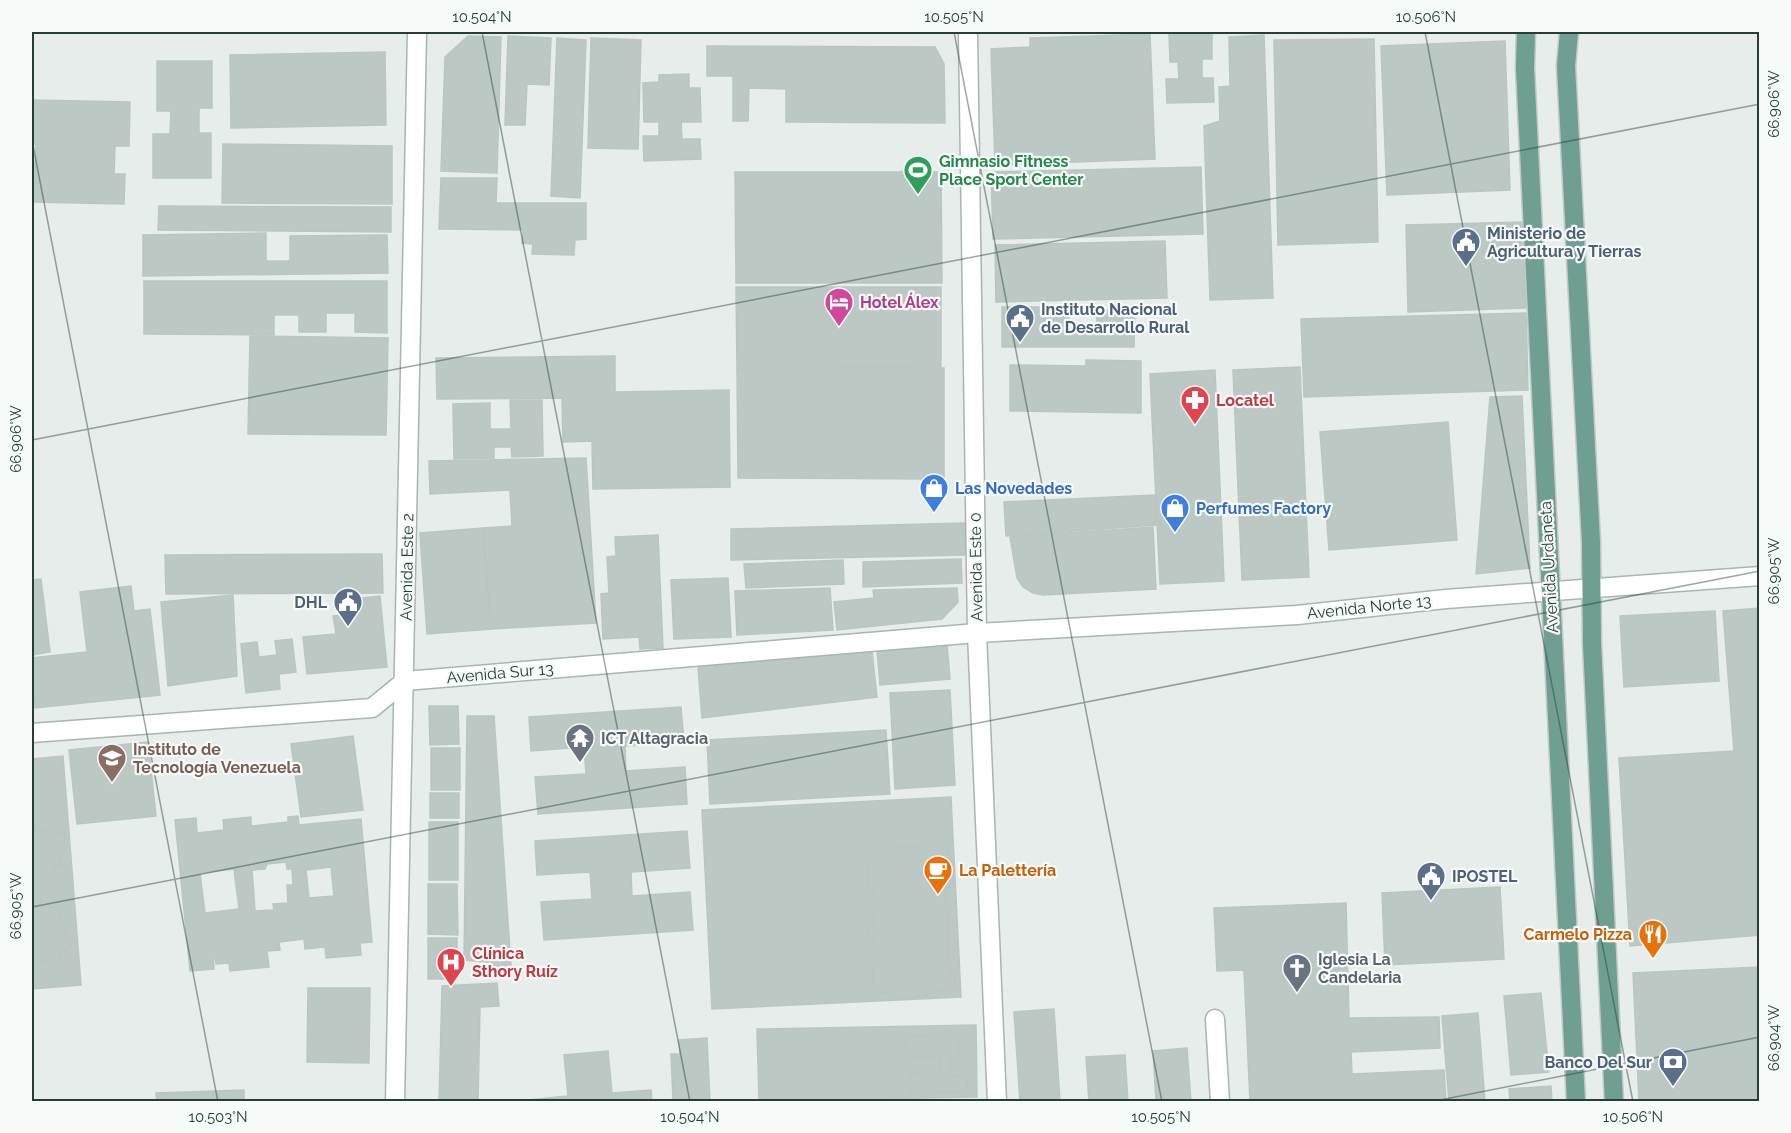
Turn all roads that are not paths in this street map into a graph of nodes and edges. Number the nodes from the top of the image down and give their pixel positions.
1 (417, 32) edge
2 (968, 32) edge
3 (1526, 32) edge
4 (1569, 32) edge
5 (1760, 576) edge
6 (1592, 589) junction
7 (1550, 593) junction
8 (977, 633) junction
9 (405, 681) junction
10 (32, 733) edge
11 (1215, 1019) dead end
12 (395, 1101) edge
13 (997, 1101) edge
14 (1220, 1101) edge
15 (1576, 1101) edge
16 (1614, 1101) edge

1 - 9 street, Avenida Este 2
2 - 8 street, Avenida Este 0
3 - 7 main road, Avenida Urdaneta
4 - 6 main road
5 - 6 street, Avenida Norte 13
6 - 7 street, Avenida Norte 13
6 - 16 main road
7 - 8 street, Avenida Norte 13
7 - 15 main road, Avenida Urdaneta
8 - 9 street, Avenida Sur 13
8 - 13 street, Avenida Este 0
9 - 10 street
9 - 12 street, Avenida Este 2
11 - 14 street

